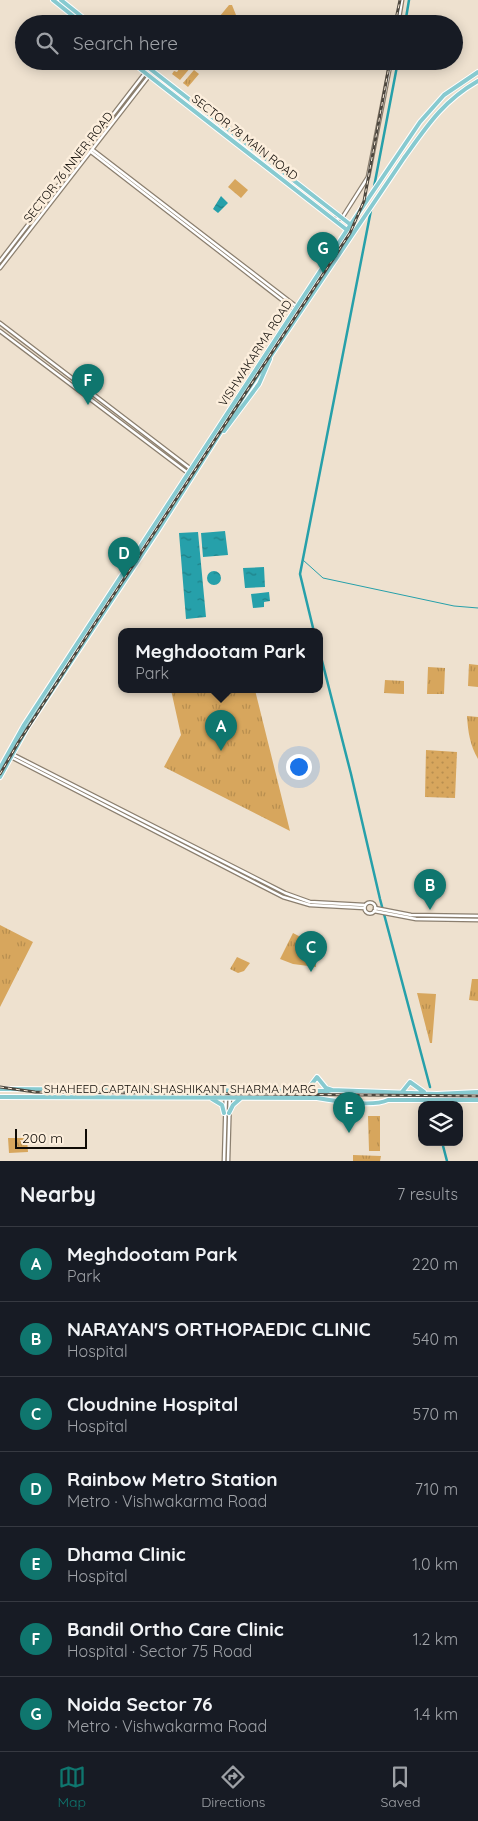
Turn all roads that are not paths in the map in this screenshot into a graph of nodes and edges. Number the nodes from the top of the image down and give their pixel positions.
1 (53, 0) edge
2 (61, 0) edge
3 (402, 0) edge
4 (72, 15) edge
5 (80, 15) edge
6 (400, 15) edge
7 (141, 70) edge
8 (152, 70) edge
9 (389, 70) edge
10 (478, 72) edge
11 (145, 73) junction
12 (149, 76) junction
13 (478, 81) edge
14 (407, 140) junction
15 (414, 144) junction
16 (402, 149) junction
17 (92, 151) junction
18 (407, 154) junction
19 (276, 166) junction
20 (272, 170) junction
21 (330, 217) junction
22 (342, 218) junction
23 (351, 225) junction
24 (347, 230) junction
25 (0, 261) edge
26 (0, 268) edge
27 (296, 308) junction
28 (0, 322) edge
29 (0, 331) edge
30 (272, 355) junction
31 (249, 385) junction
32 (217, 437) junction
33 (184, 463) junction
34 (180, 467) junction
35 (191, 469) junction
36 (188, 473) junction
37 (69, 662) junction
38 (64, 669) junction
39 (11, 756) junction
40 (0, 768) edge
41 (0, 777) edge
42 (364, 907) junction
43 (375, 910) junction
44 (478, 918) edge
45 (0, 1089) edge
46 (84, 1090) junction
47 (228, 1090) junction
48 (332, 1090) junction
49 (267, 1091) junction
50 (304, 1091) junction
51 (402, 1092) junction
52 (460, 1092) junction
53 (477, 1092) edge
54 (426, 1093) junction
55 (0, 1097) edge
56 (85, 1098) junction
57 (203, 1098) junction
58 (228, 1098) junction
59 (240, 1098) junction
60 (265, 1098) junction
61 (461, 1100) junction
62 (478, 1100) edge
63 (226, 1113) junction
64 (224, 1161) edge
65 (228, 1161) edge

1 - 4 main road
2 - 5 main road
3 - 6 street
7 - 11 main road, SECTOR 78 MAIN ROAD
8 - 19 main road, SECTOR 78 MAIN ROAD
9 - 22 street
10 - 14 main road, VISHWAKARMA ROAD
11 - 12 main road, SECTOR 78 MAIN ROAD
11 - 25 street, SECTOR 76 INNER ROAD
12 - 17 street, SECTOR 76 INNER ROAD
12 - 20 main road, SECTOR 78 MAIN ROAD
13 - 15 main road, VISHWAKARMA ROAD
14 - 15 main road
14 - 16 main road, VISHWAKARMA ROAD
15 - 18 main road, VISHWAKARMA ROAD
16 - 18 main road
16 - 23 main road, VISHWAKARMA ROAD
17 - 26 street, SECTOR 76 INNER ROAD
17 - 27 street
18 - 30 main road, VISHWAKARMA ROAD
19 - 20 main road
19 - 22 main road, SECTOR 78 MAIN ROAD
20 - 21 main road, SECTOR 78 MAIN ROAD
21 - 22 street
21 - 24 main road, SECTOR 78 MAIN ROAD
22 - 23 main road, SECTOR 78 MAIN ROAD
23 - 24 main road, VISHWAKARMA ROAD
24 - 27 main road, VISHWAKARMA ROAD
27 - 31 main road, VISHWAKARMA ROAD
28 - 33 street
29 - 34 street
30 - 31 main road, VISHWAKARMA ROAD
30 - 32 main road
31 - 32 main road, VISHWAKARMA ROAD
31 - 35 main road, VISHWAKARMA ROAD
32 - 37 main road, VISHWAKARMA ROAD
33 - 34 street
33 - 35 street
34 - 36 street
35 - 36 main road, VISHWAKARMA ROAD
36 - 37 main road, VISHWAKARMA ROAD
37 - 38 main road, VISHWAKARMA ROAD
38 - 39 main road, VISHWAKARMA ROAD
38 - 40 main road, VISHWAKARMA ROAD
39 - 41 main road, VISHWAKARMA ROAD
39 - 42 street
42 - 43 street
42 - 43 street
43 - 44 street
45 - 46 main road, SHAHEED CAPTAIN SHASHIKANT SHARMA MARG
46 - 47 main road, SHAHEED CAPTAIN SHASHIKANT SHARMA MARG
46 - 56 main road
47 - 49 main road, SHAHEED CAPTAIN SHASHIKANT SHARMA MARG
47 - 58 street
48 - 50 main road, SHAHEED CAPTAIN SHASHIKANT SHARMA MARG
48 - 50 main road
48 - 51 main road, SHAHEED CAPTAIN SHASHIKANT SHARMA MARG
49 - 50 main road, SHAHEED CAPTAIN SHASHIKANT SHARMA MARG
49 - 60 main road
51 - 54 main road, SHAHEED CAPTAIN SHASHIKANT SHARMA MARG
51 - 54 main road
52 - 53 main road, SHAHEED CAPTAIN SHASHIKANT SHARMA MARG
52 - 54 main road, SHAHEED CAPTAIN SHASHIKANT SHARMA MARG
52 - 61 main road
53 - 62 main road
55 - 56 main road, SHAHEED CAPTAIN SHASHIKANT SHARMA MARG
56 - 57 main road, SHAHEED CAPTAIN SHASHIKANT SHARMA MARG
57 - 58 main road, SHAHEED CAPTAIN SHASHIKANT SHARMA MARG
57 - 63 main road
58 - 59 main road, SHAHEED CAPTAIN SHASHIKANT SHARMA MARG
58 - 63 street
59 - 60 main road, SHAHEED CAPTAIN SHASHIKANT SHARMA MARG
59 - 63 main road
60 - 61 main road, SHAHEED CAPTAIN SHASHIKANT SHARMA MARG
61 - 62 main road, SHAHEED CAPTAIN SHASHIKANT SHARMA MARG
63 - 64 street
63 - 65 street

